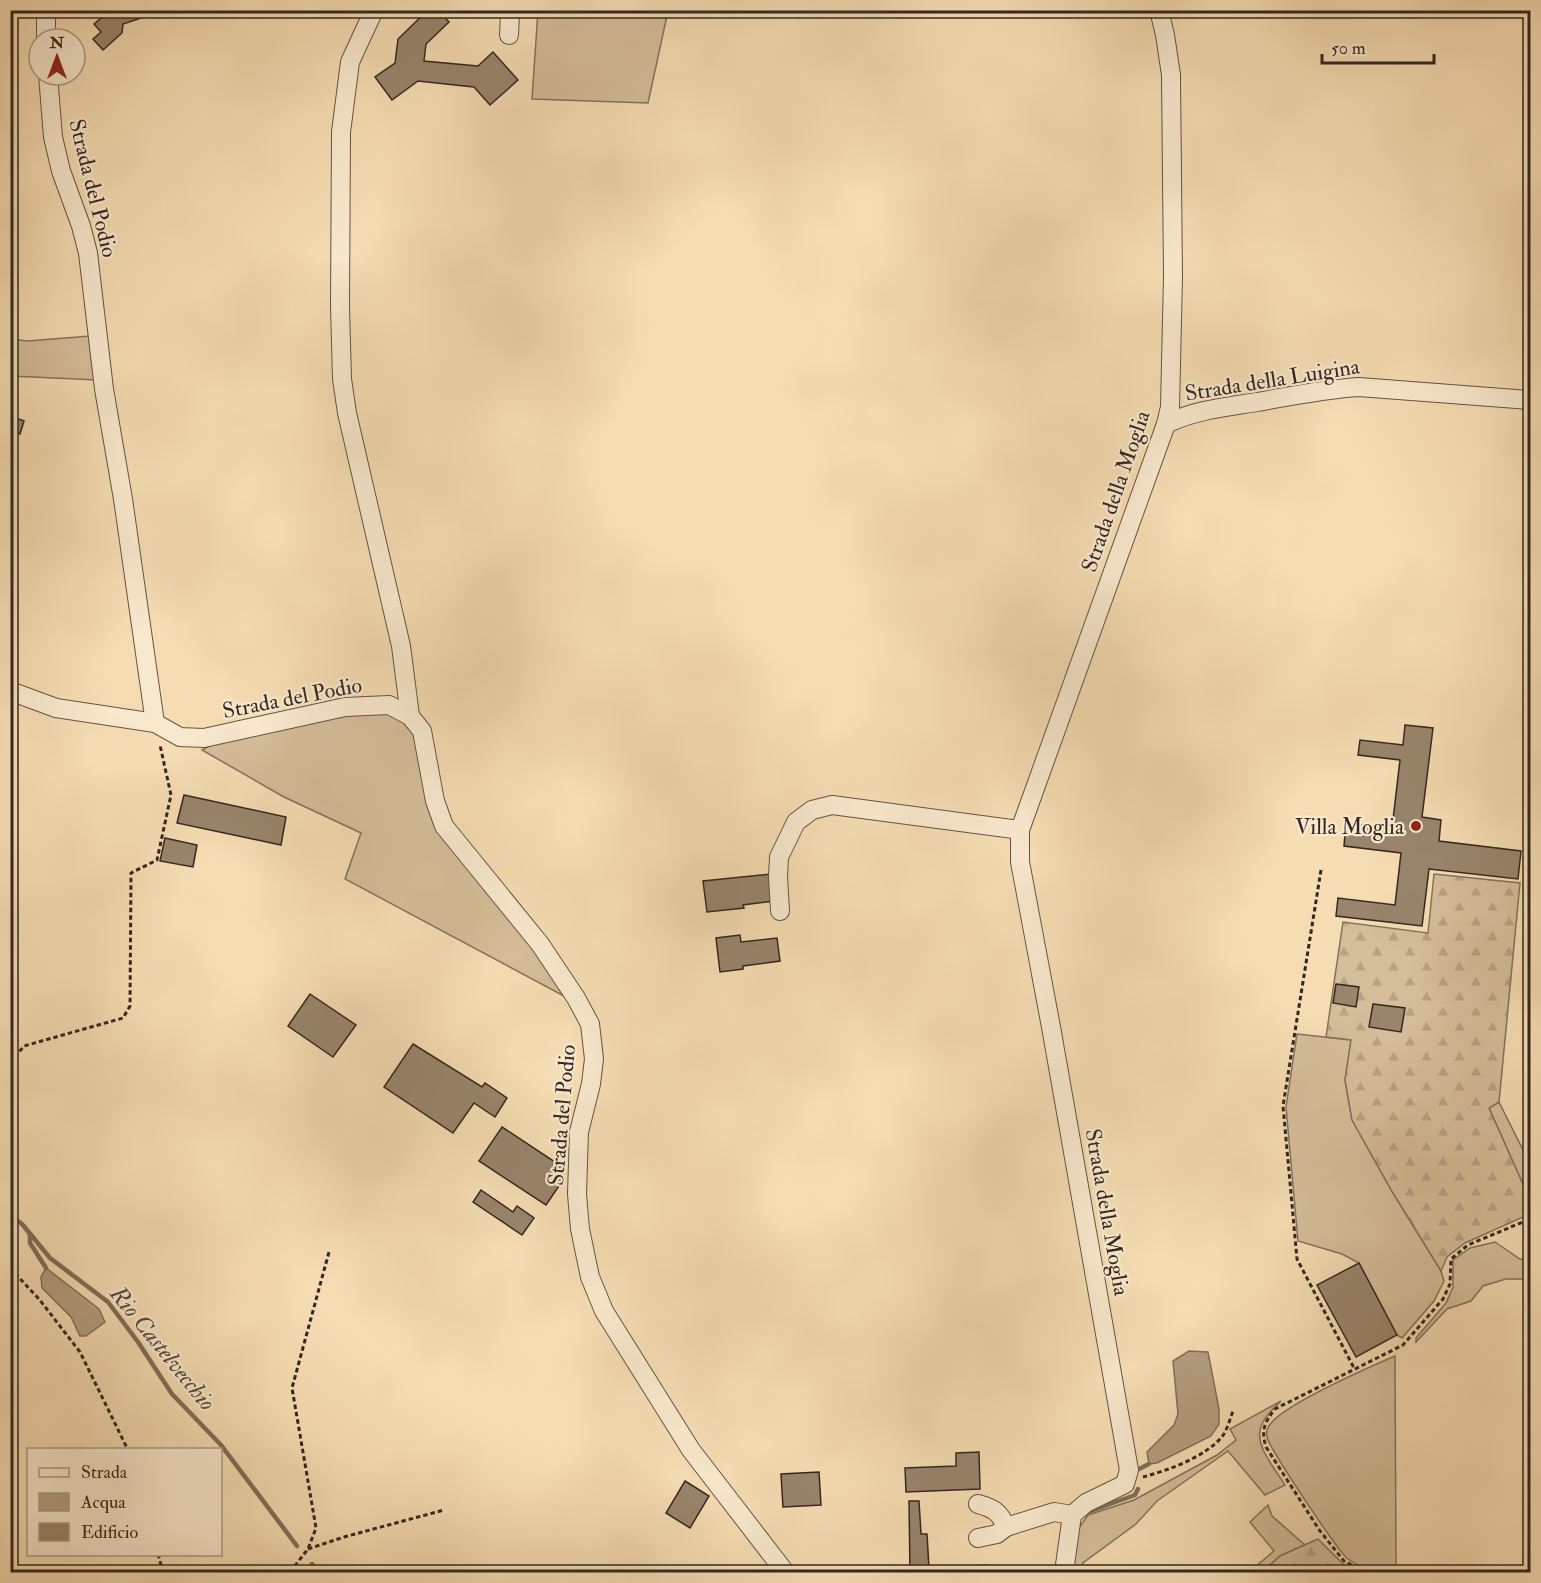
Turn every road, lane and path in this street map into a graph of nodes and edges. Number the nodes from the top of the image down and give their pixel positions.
1 (46, 10) edge
2 (374, 10) edge
3 (508, 10) edge
4 (1159, 10) edge
5 (46, 27) edge
6 (509, 35) dead end
7 (49, 87) edge
8 (1530, 400) edge
9 (1166, 424) junction
10 (10, 691) edge
11 (410, 716) junction
12 (155, 723) junction
13 (1020, 830) junction
14 (1321, 870) dead end
15 (780, 911) dead end
16 (10, 1063) edge
17 (1530, 1220) edge
18 (329, 1252) dead end
19 (10, 1268) edge
20 (1354, 1368) junction
21 (1233, 1411) dead end
22 (128, 1448) edge
23 (1125, 1484) junction
24 (978, 1504) dead end
25 (444, 1510) dead end
26 (1072, 1515) junction
27 (1006, 1527) junction
28 (978, 1538) dead end
29 (308, 1549) junction
30 (159, 1556) edge
31 (163, 1572) edge
32 (290, 1572) edge
33 (785, 1572) edge
34 (1064, 1572) edge
35 (1365, 1572) edge

1 - 5 street
2 - 11 street
3 - 6 street
4 - 9 street, Strada della Moglia
7 - 12 street, Strada del Podio
8 - 9 street, Strada della Luigina
9 - 13 street, Strada della Moglia
10 - 12 street
11 - 12 street, Strada del Podio
11 - 33 street, Strada del Podio
12 - 16 path
13 - 15 street
13 - 23 street, Strada della Moglia
14 - 20 path
17 - 20 path
18 - 29 path
19 - 22 path
20 - 35 path
21 - 23 path
23 - 26 street
24 - 27 street
25 - 29 path
26 - 27 street
26 - 34 street
27 - 28 street
29 - 32 path
30 - 31 path

